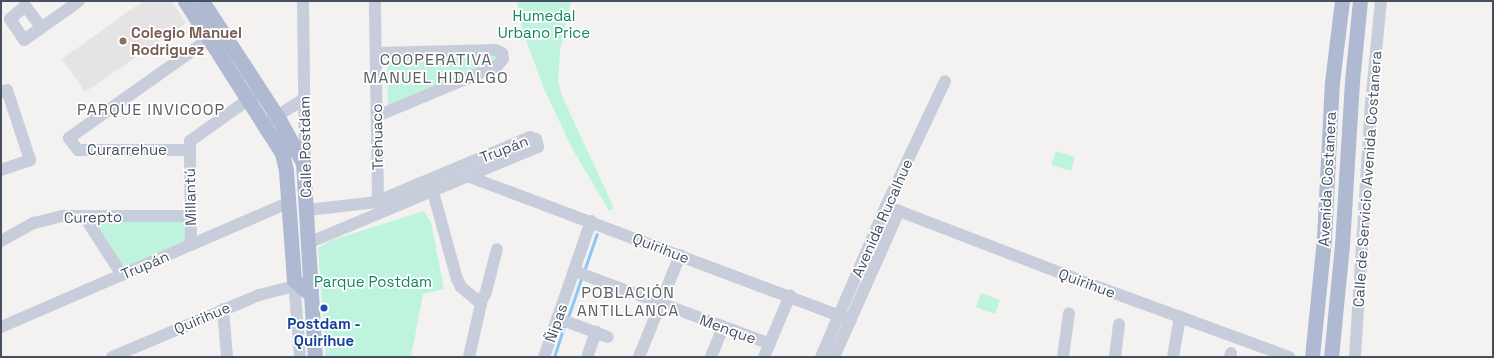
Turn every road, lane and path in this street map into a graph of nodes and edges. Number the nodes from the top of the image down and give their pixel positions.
1 (79, 1) edge
2 (185, 1) edge
3 (202, 1) edge
4 (303, 1) edge
5 (375, 1) edge
6 (1342, 1) edge
7 (1360, 1) edge
8 (1381, 1) edge
9 (41, 27) dead end
10 (216, 34) junction
11 (376, 53) junction
12 (945, 81) dead end
13 (1, 92) edge
14 (255, 95) junction
15 (304, 99) junction
16 (377, 116) junction
17 (271, 120) junction
18 (189, 150) junction
19 (1, 170) edge
20 (305, 170) junction
21 (470, 177) junction
22 (433, 192) junction
23 (378, 201) junction
24 (409, 202) junction
25 (288, 203) junction
26 (886, 206) junction
27 (306, 210) junction
28 (899, 211) junction
29 (84, 216) junction
30 (190, 216) junction
31 (591, 221) junction
32 (290, 224) junction
33 (1, 241) edge
34 (308, 243) junction
35 (191, 245) junction
36 (497, 249) dead end
37 (680, 255) junction
38 (574, 271) junction
39 (122, 275) junction
40 (294, 283) junction
41 (310, 294) junction
42 (790, 295) junction
43 (481, 302) junction
44 (660, 304) junction
45 (223, 309) junction
46 (1069, 313) dead end
47 (839, 314) junction
48 (1180, 317) junction
49 (557, 318) junction
50 (851, 320) junction
51 (1119, 324) dead end
52 (1, 327) edge
53 (723, 327) junction
54 (596, 332) junction
55 (608, 337) dead end
56 (770, 344) junction
57 (112, 357) edge
58 (227, 357) edge
59 (300, 357) edge
60 (315, 357) edge
61 (469, 357) edge
62 (544, 357) edge
63 (587, 357) edge
64 (639, 357) edge
65 (711, 357) edge
66 (764, 357) edge
67 (821, 357) edge
68 (834, 357) edge
69 (1063, 357) edge
70 (1115, 357) edge
71 (1173, 357) edge
72 (1289, 357) edge
73 (1312, 357) edge
74 (1331, 357) edge
75 (1355, 357) edge

1 - 9 street
2 - 10 main road
3 - 10 main road
4 - 15 street, Calle Postdam
5 - 11 street, Trehuaco
6 - 73 main road, Avenida Costanera
7 - 74 main road, Avenida Costanera
8 - 75 street, Calle de Servicio Avenida Costanera
10 - 14 main road
10 - 18 street, Curarrehue
11 - 16 street, Trehuaco
11 - 16 street
12 - 26 street, Avenida Rucalhue
13 - 19 street
14 - 17 main road
14 - 18 street
15 - 17 street
15 - 20 street, Calle Postdam
16 - 23 street, Trehuaco
17 - 20 main road
17 - 25 main road, Calle Postdam
18 - 30 street, Millantú
20 - 27 main road, Calle Postdam
21 - 22 street, Trupán
21 - 23 street, Trupán
21 - 31 street, Quirihue
22 - 24 street, Trupán
22 - 43 street
23 - 24 street, Trupán
23 - 27 street, Trupán
24 - 34 street, Trupán
25 - 32 main road, Calle Postdam
25 - 35 street, Trupán
26 - 28 street, Quirihue
26 - 47 street, Avenida Rucalhue
27 - 34 main road, Calle Postdam
28 - 48 street, Quirihue
28 - 50 street, Avenida Rucalhue
29 - 30 street, Curepto
29 - 33 street, Curepto
29 - 39 street
30 - 35 street, Millantú
31 - 37 street, Quirihue
31 - 38 street, Ñipas
32 - 34 main road
32 - 40 main road, Calle Postdam
34 - 41 main road, Calle Postdam
35 - 39 street, Trupán
36 - 43 street
37 - 42 street, Quirihue
37 - 44 street
38 - 44 street, Menque
38 - 49 street, Ñipas
39 - 52 street, Trupán
40 - 41 main road
40 - 45 street, Quirihue
40 - 59 street, Calle Postdam
41 - 60 main road, Calle Postdam
42 - 47 street, Quirihue
42 - 56 street
43 - 61 street
44 - 53 street, Menque
44 - 64 street
45 - 57 street, Quirihue
45 - 58 street
46 - 69 street
47 - 50 street, Quirihue
47 - 67 street, Avenida Rucalhue
48 - 71 street
48 - 72 street, Quirihue
49 - 54 street
49 - 62 street, Ñipas
50 - 68 street, Avenida Rucalhue
51 - 70 street
53 - 56 street, Menque
53 - 65 street
54 - 55 street
54 - 63 street
56 - 66 street

